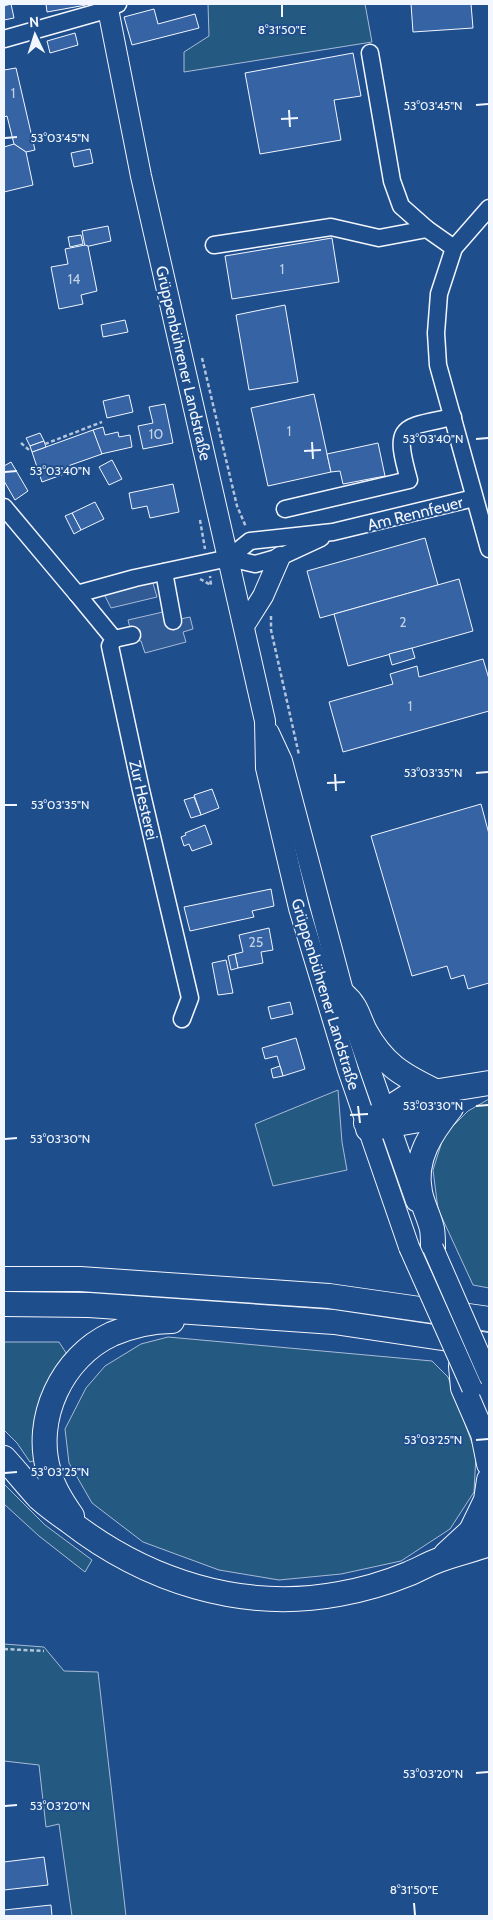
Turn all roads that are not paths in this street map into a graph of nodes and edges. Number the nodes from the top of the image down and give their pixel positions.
1 (111, 5) edge
2 (4, 39) edge
3 (370, 53) dead end
4 (489, 208) edge
5 (427, 228) junction
6 (214, 245) dead end
7 (454, 248) junction
8 (452, 417) junction
9 (474, 498) junction
10 (4, 507) edge
11 (285, 509) dead end
12 (333, 532) junction
13 (489, 549) edge
14 (280, 557) junction
15 (229, 558) junction
16 (164, 572) junction
17 (77, 594) junction
18 (173, 621) dead end
19 (244, 626) junction
20 (132, 636) dead end
21 (114, 639) junction
22 (264, 722) junction
23 (344, 995) junction
24 (182, 1019) dead end
25 (489, 1083) edge
26 (435, 1090) junction
27 (451, 1108) junction
28 (376, 1122) junction
29 (433, 1248) junction
30 (4, 1279) edge
31 (4, 1304) edge
32 (282, 1319) junction
33 (489, 1319) edge
34 (489, 1344) edge
35 (489, 1376) edge
36 (465, 1381) junction
37 (489, 1424) edge
38 (4, 1458) edge
39 (489, 1464) edge
40 (489, 1480) edge
41 (81, 1530) junction
42 (484, 1538) edge

1 - 2 street
1 - 15 main road, Grüppenbührener Landstraße
3 - 5 street
4 - 7 street
5 - 6 street
5 - 7 street
7 - 8 street
8 - 9 street
8 - 11 street
9 - 12 street, Am Rennfeuer
9 - 13 street, Am Rennfeuer
10 - 17 street
12 - 14 street, Am Rennfeuer
12 - 15 street, Am Rennfeuer
14 - 15 street, Am Rennfeuer
14 - 19 main road
15 - 16 street
15 - 19 main road, Grüppenbührener Landstraße
16 - 17 street
16 - 18 street
17 - 21 street
19 - 22 main road, Grüppenbührener Landstraße
20 - 21 street
21 - 24 street, Zur Hesterei
22 - 23 main road, Grüppenbührener Landstraße
22 - 28 main road, Grüppenbührener Landstraße
23 - 26 highway
23 - 28 main road, Grüppenbührener Landstraße
25 - 26 highway
25 - 27 highway
26 - 28 highway
27 - 28 highway
27 - 29 highway
28 - 29 main road, Grüppenbührener Landstraße
28 - 36 main road, Grüppenbührener Landstraße, bridge
29 - 35 main road, Grüppenbührener Landstraße, bridge
30 - 33 highway
31 - 32 highway
32 - 34 highway
32 - 41 highway
36 - 37 main road, Grüppenbührener Landstraße
36 - 39 highway
38 - 41 highway
40 - 42 highway
41 - 42 highway

